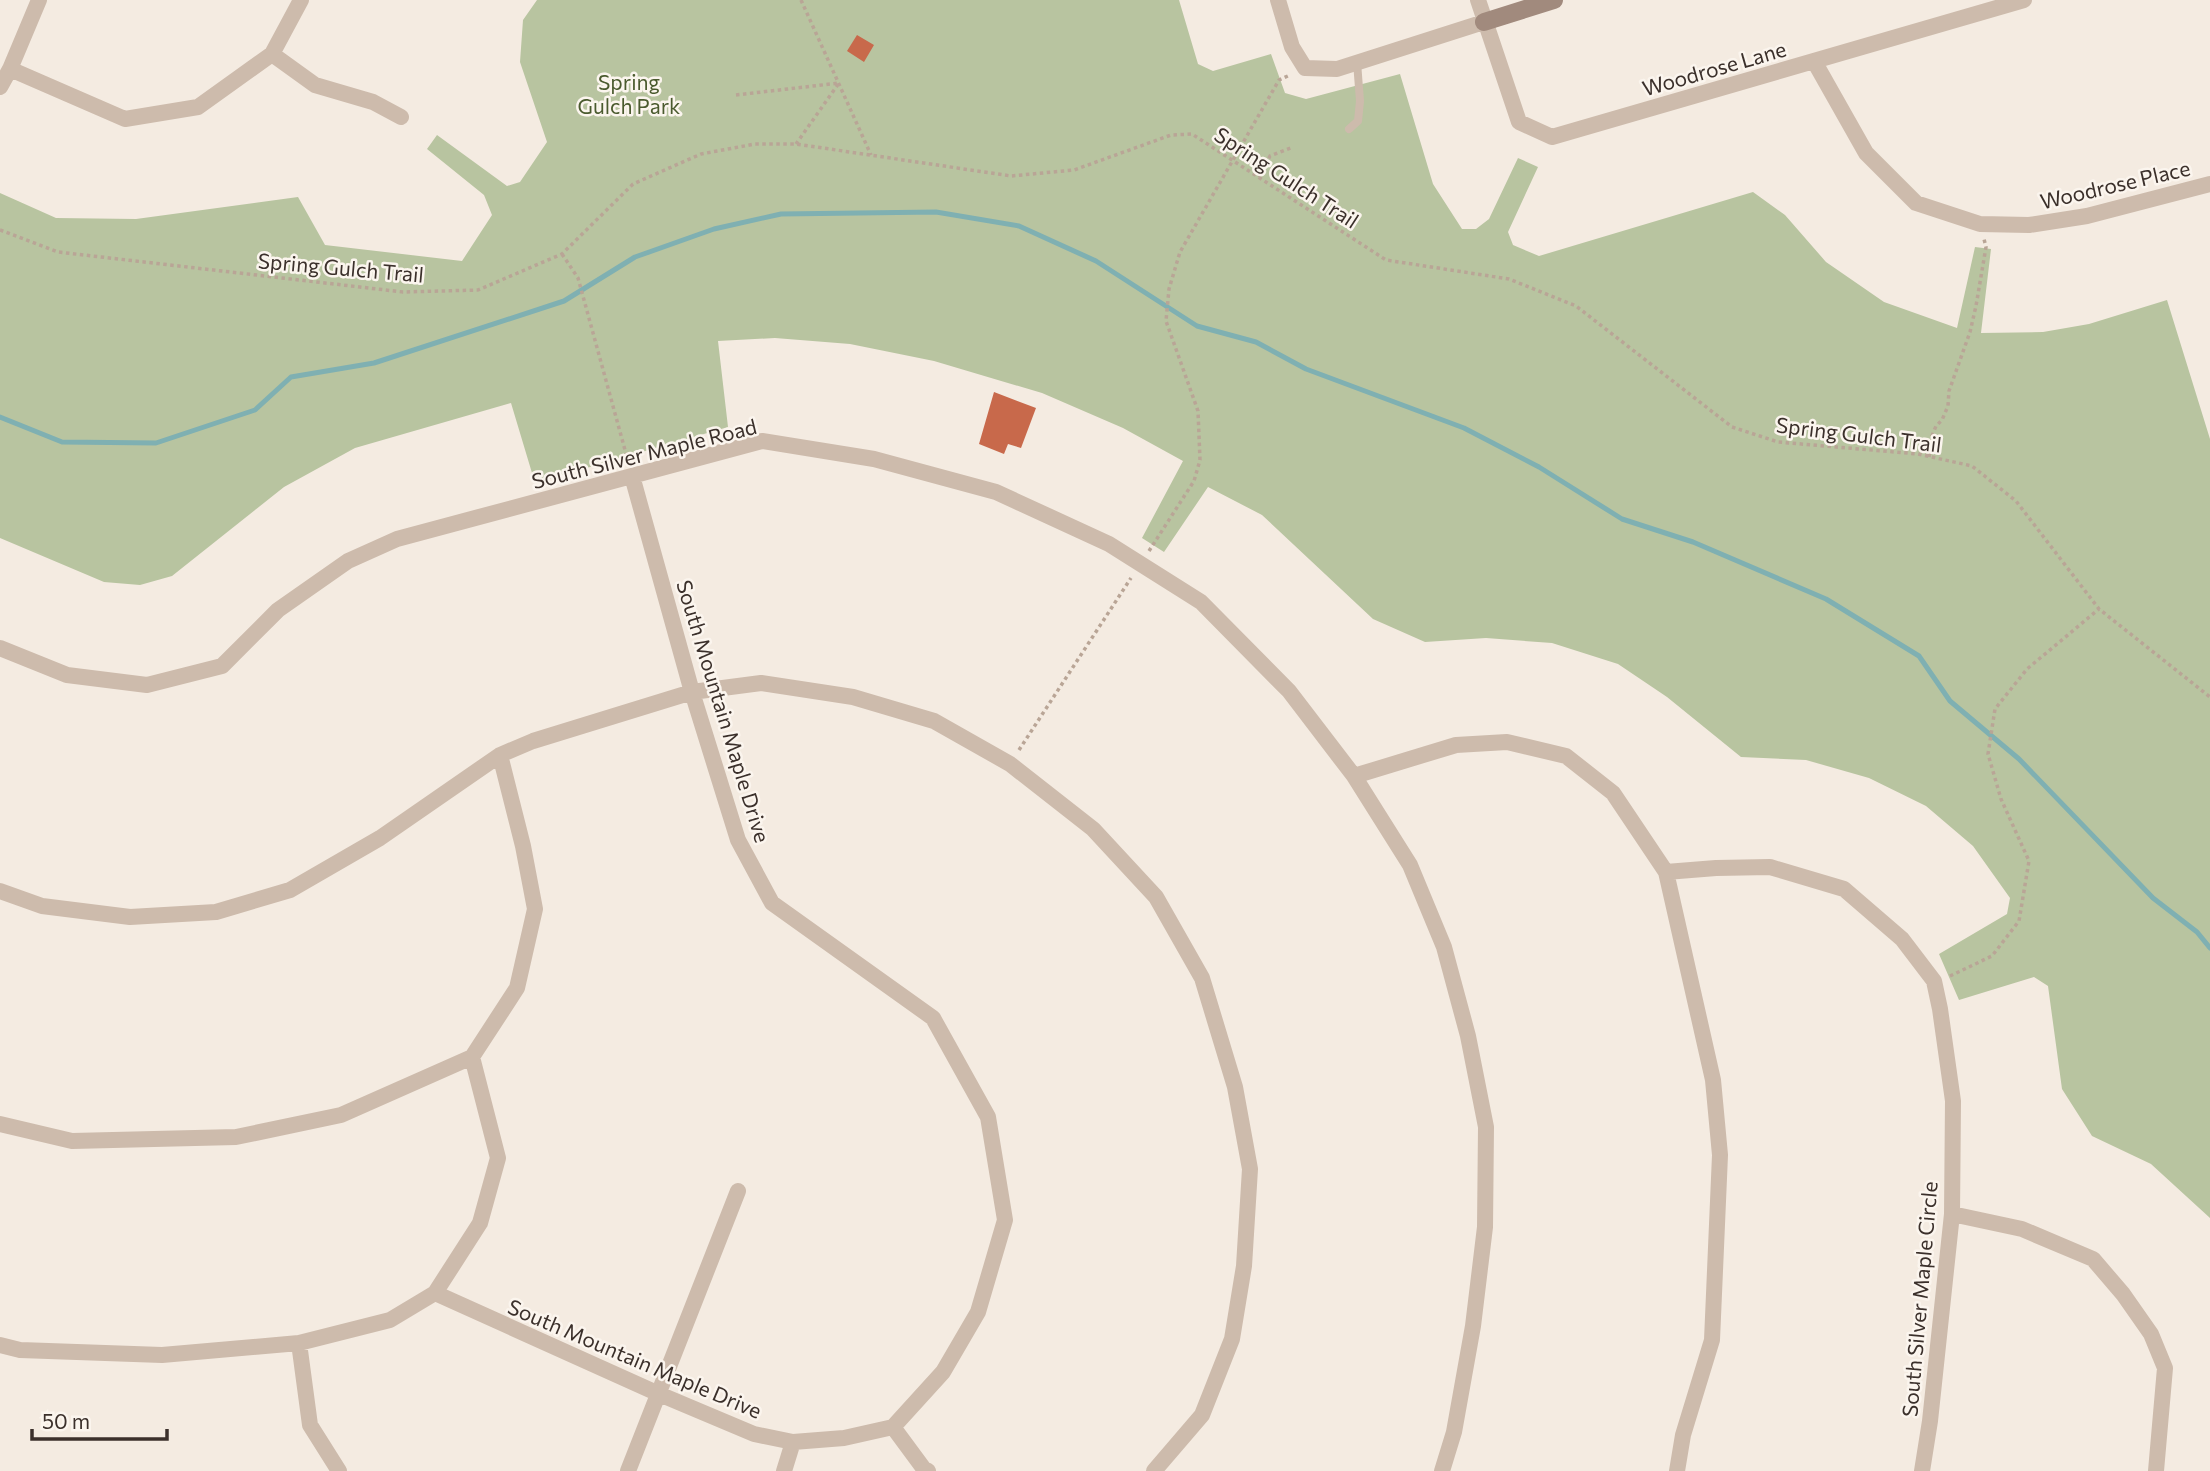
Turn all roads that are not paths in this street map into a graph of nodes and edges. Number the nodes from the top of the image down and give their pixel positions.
1 (39, 0) edge
2 (301, 0) edge
3 (1278, 0) edge
4 (1478, 0) edge
5 (1554, 0) edge
6 (2024, 0) edge
7 (1484, 22) junction
8 (272, 54) junction
9 (1814, 61) junction
10 (1357, 62) junction
11 (10, 69) junction
12 (0, 87) edge
13 (401, 117) dead end
14 (1349, 129) dead end
15 (2210, 184) edge
16 (632, 476) junction
17 (0, 648) edge
18 (692, 692) junction
19 (499, 755) junction
20 (1354, 776) junction
21 (1666, 872) junction
22 (0, 891) edge
23 (472, 1057) junction
24 (0, 1124) edge
25 (738, 1191) dead end
26 (1952, 1214) junction
27 (435, 1293) junction
28 (299, 1343) junction
29 (0, 1345) edge
30 (659, 1394) junction
31 (892, 1427) junction
32 (793, 1442) junction
33 (339, 1471) edge
34 (628, 1471) edge
35 (784, 1471) edge
36 (928, 1471) edge
37 (1154, 1471) edge
38 (1442, 1471) edge
39 (1677, 1471) edge
40 (1922, 1471) edge
41 (2156, 1471) edge

1 - 11 street
2 - 8 street
3 - 10 street
4 - 7 street, Woodrose Lane
5 - 7 street
6 - 9 street, Woodrose Lane
7 - 9 street, Woodrose Lane
7 - 10 street
8 - 11 street
8 - 13 street
9 - 15 street, Woodrose Place
10 - 14 lane
11 - 12 street
16 - 17 street, South Silver Maple Road
16 - 18 street, South Mountain Maple Drive
16 - 20 street, South Silver Maple Road
18 - 19 street
18 - 31 street, South Mountain Maple Drive
18 - 37 street
19 - 22 street
19 - 23 street
20 - 21 street
20 - 38 street, South Silver Maple Road
21 - 26 street, South Silver Maple Circle
21 - 39 street
23 - 24 street
23 - 27 street
25 - 30 street
26 - 40 street, South Silver Maple Circle
26 - 41 street
27 - 28 street
27 - 30 street, South Mountain Maple Drive
28 - 29 street
28 - 33 street
30 - 32 street, South Mountain Maple Drive
30 - 34 street
31 - 32 street, South Mountain Maple Drive
31 - 36 street
32 - 35 street

